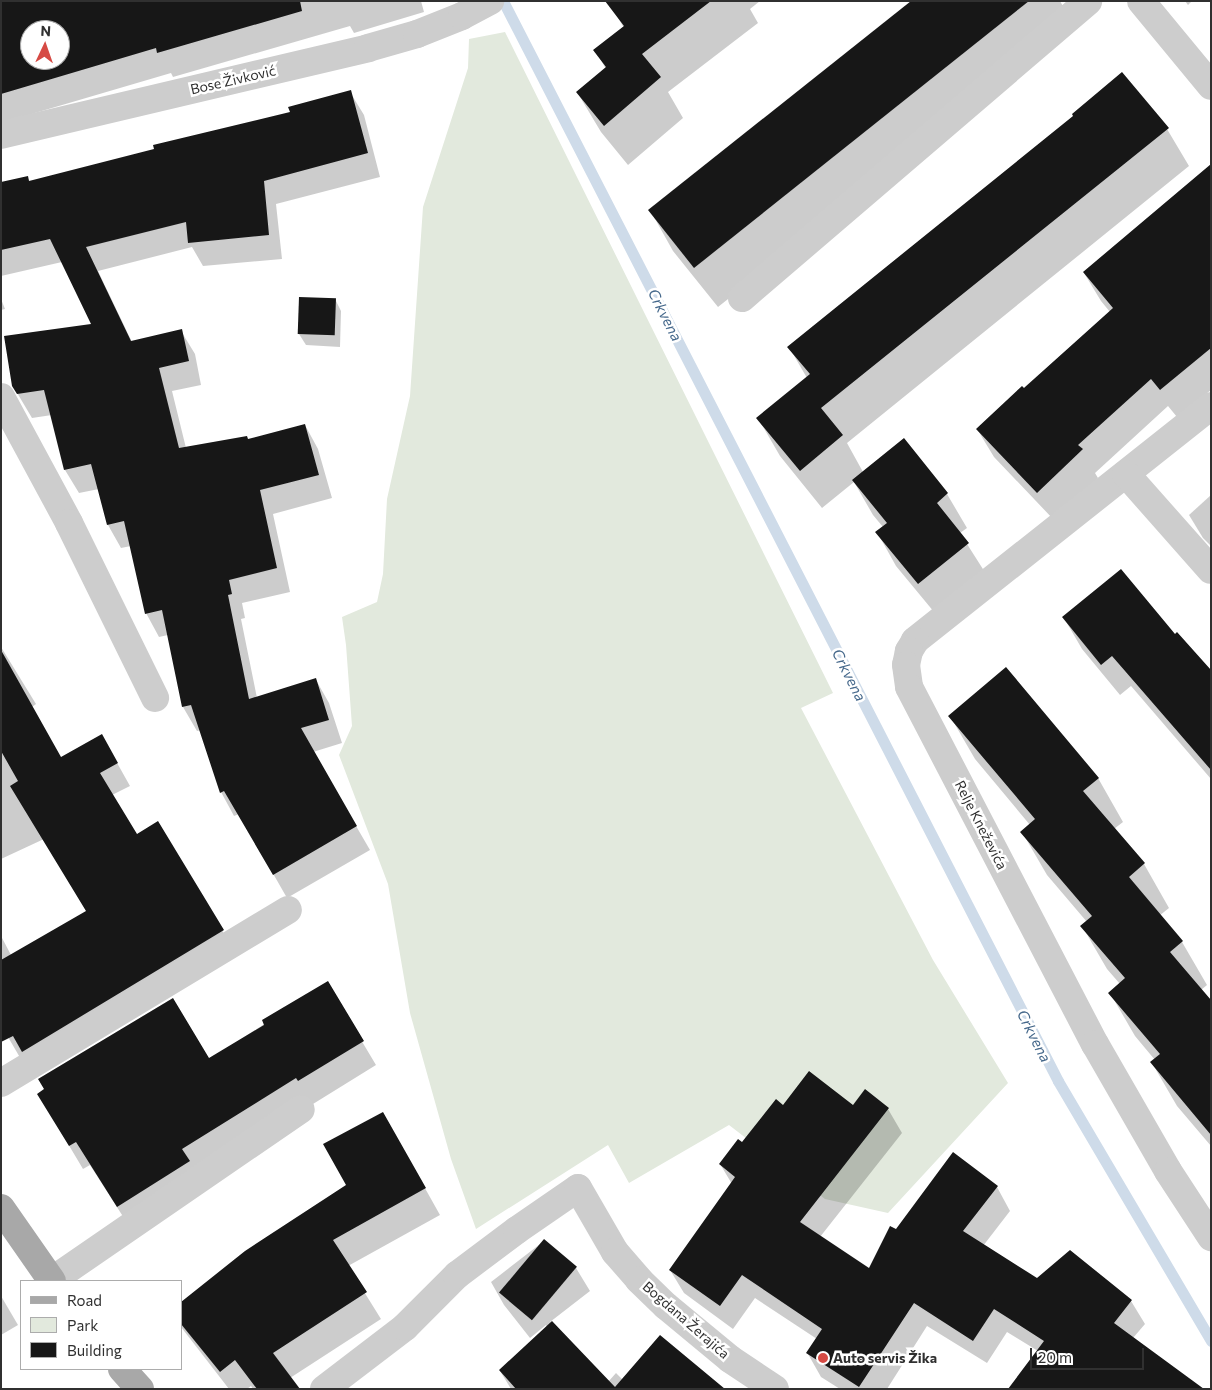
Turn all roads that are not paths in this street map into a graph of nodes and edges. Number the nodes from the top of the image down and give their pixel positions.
1 (490, 1) edge
2 (1088, 1) edge
3 (1142, 1) edge
4 (1211, 86) edge
5 (1, 135) edge
6 (742, 298) dead end
7 (1, 397) edge
8 (1211, 406) edge
9 (1126, 474) junction
10 (1211, 570) edge
11 (155, 698) dead end
12 (288, 910) dead end
13 (1, 1083) edge
14 (301, 1109) dead end
15 (1, 1208) edge
16 (1211, 1237) edge
17 (50, 1280) edge
18 (52, 1280) edge
19 (123, 1370) edge
20 (140, 1389) edge
21 (324, 1389) edge
22 (775, 1389) edge

1 - 5 street, Bose Živković
2 - 6 street
3 - 4 street
7 - 11 street
8 - 9 street, Relje Kneževića
9 - 10 street
9 - 16 street, Relje Kneževića
12 - 13 street
14 - 18 street
15 - 17 main road
19 - 20 main road
21 - 22 street, Bogdana Žerajića

